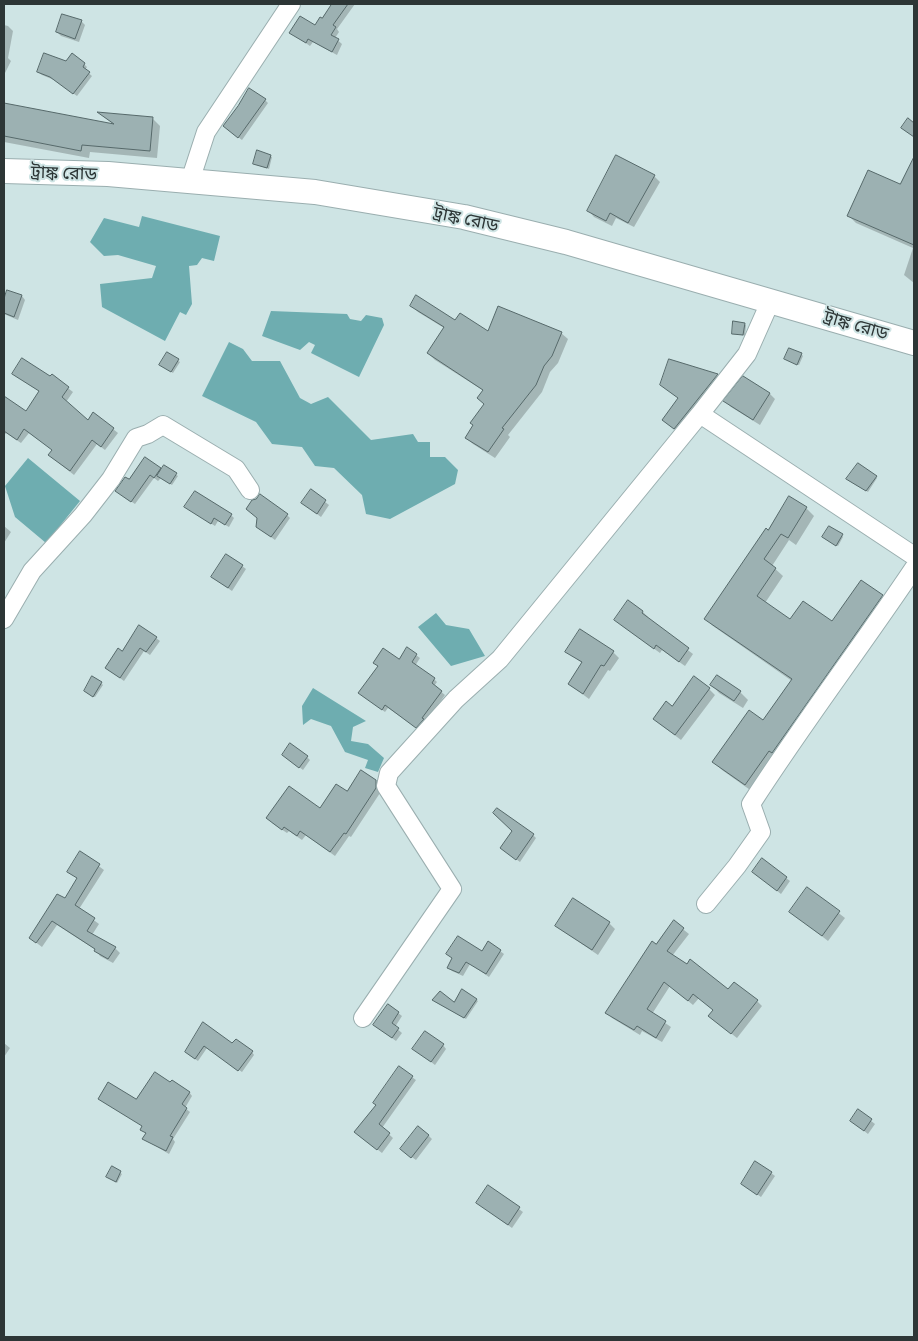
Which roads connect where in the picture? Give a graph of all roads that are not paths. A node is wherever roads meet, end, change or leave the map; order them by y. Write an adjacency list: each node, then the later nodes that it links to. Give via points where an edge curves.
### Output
1 (291, 4): 3 (street, via 206,132)
2 (4, 171): 3 (main road, ট্রাঙ্ক রোড, via 108,174)
3 (190, 181): 4 (main road, ট্রাঙ্ক রোড, via 315,192 464,218 566,242)
4 (771, 300): 5 (main road, ট্রাঙ্ক রোড); 6 (street, via 747,354)
5 (914, 342)
6 (700, 414): 8 (street); 12 (street, via 500,659 456,699 389,773 386,786 452,889)
7 (250, 490): 10 (street, via 236,469 163,425 136,438 111,479 83,515 32,571)
8 (914, 556)
9 (914, 568): 11 (street, via 751,804 761,832)
10 (4, 619)
11 (706, 904)
12 (363, 1018)

